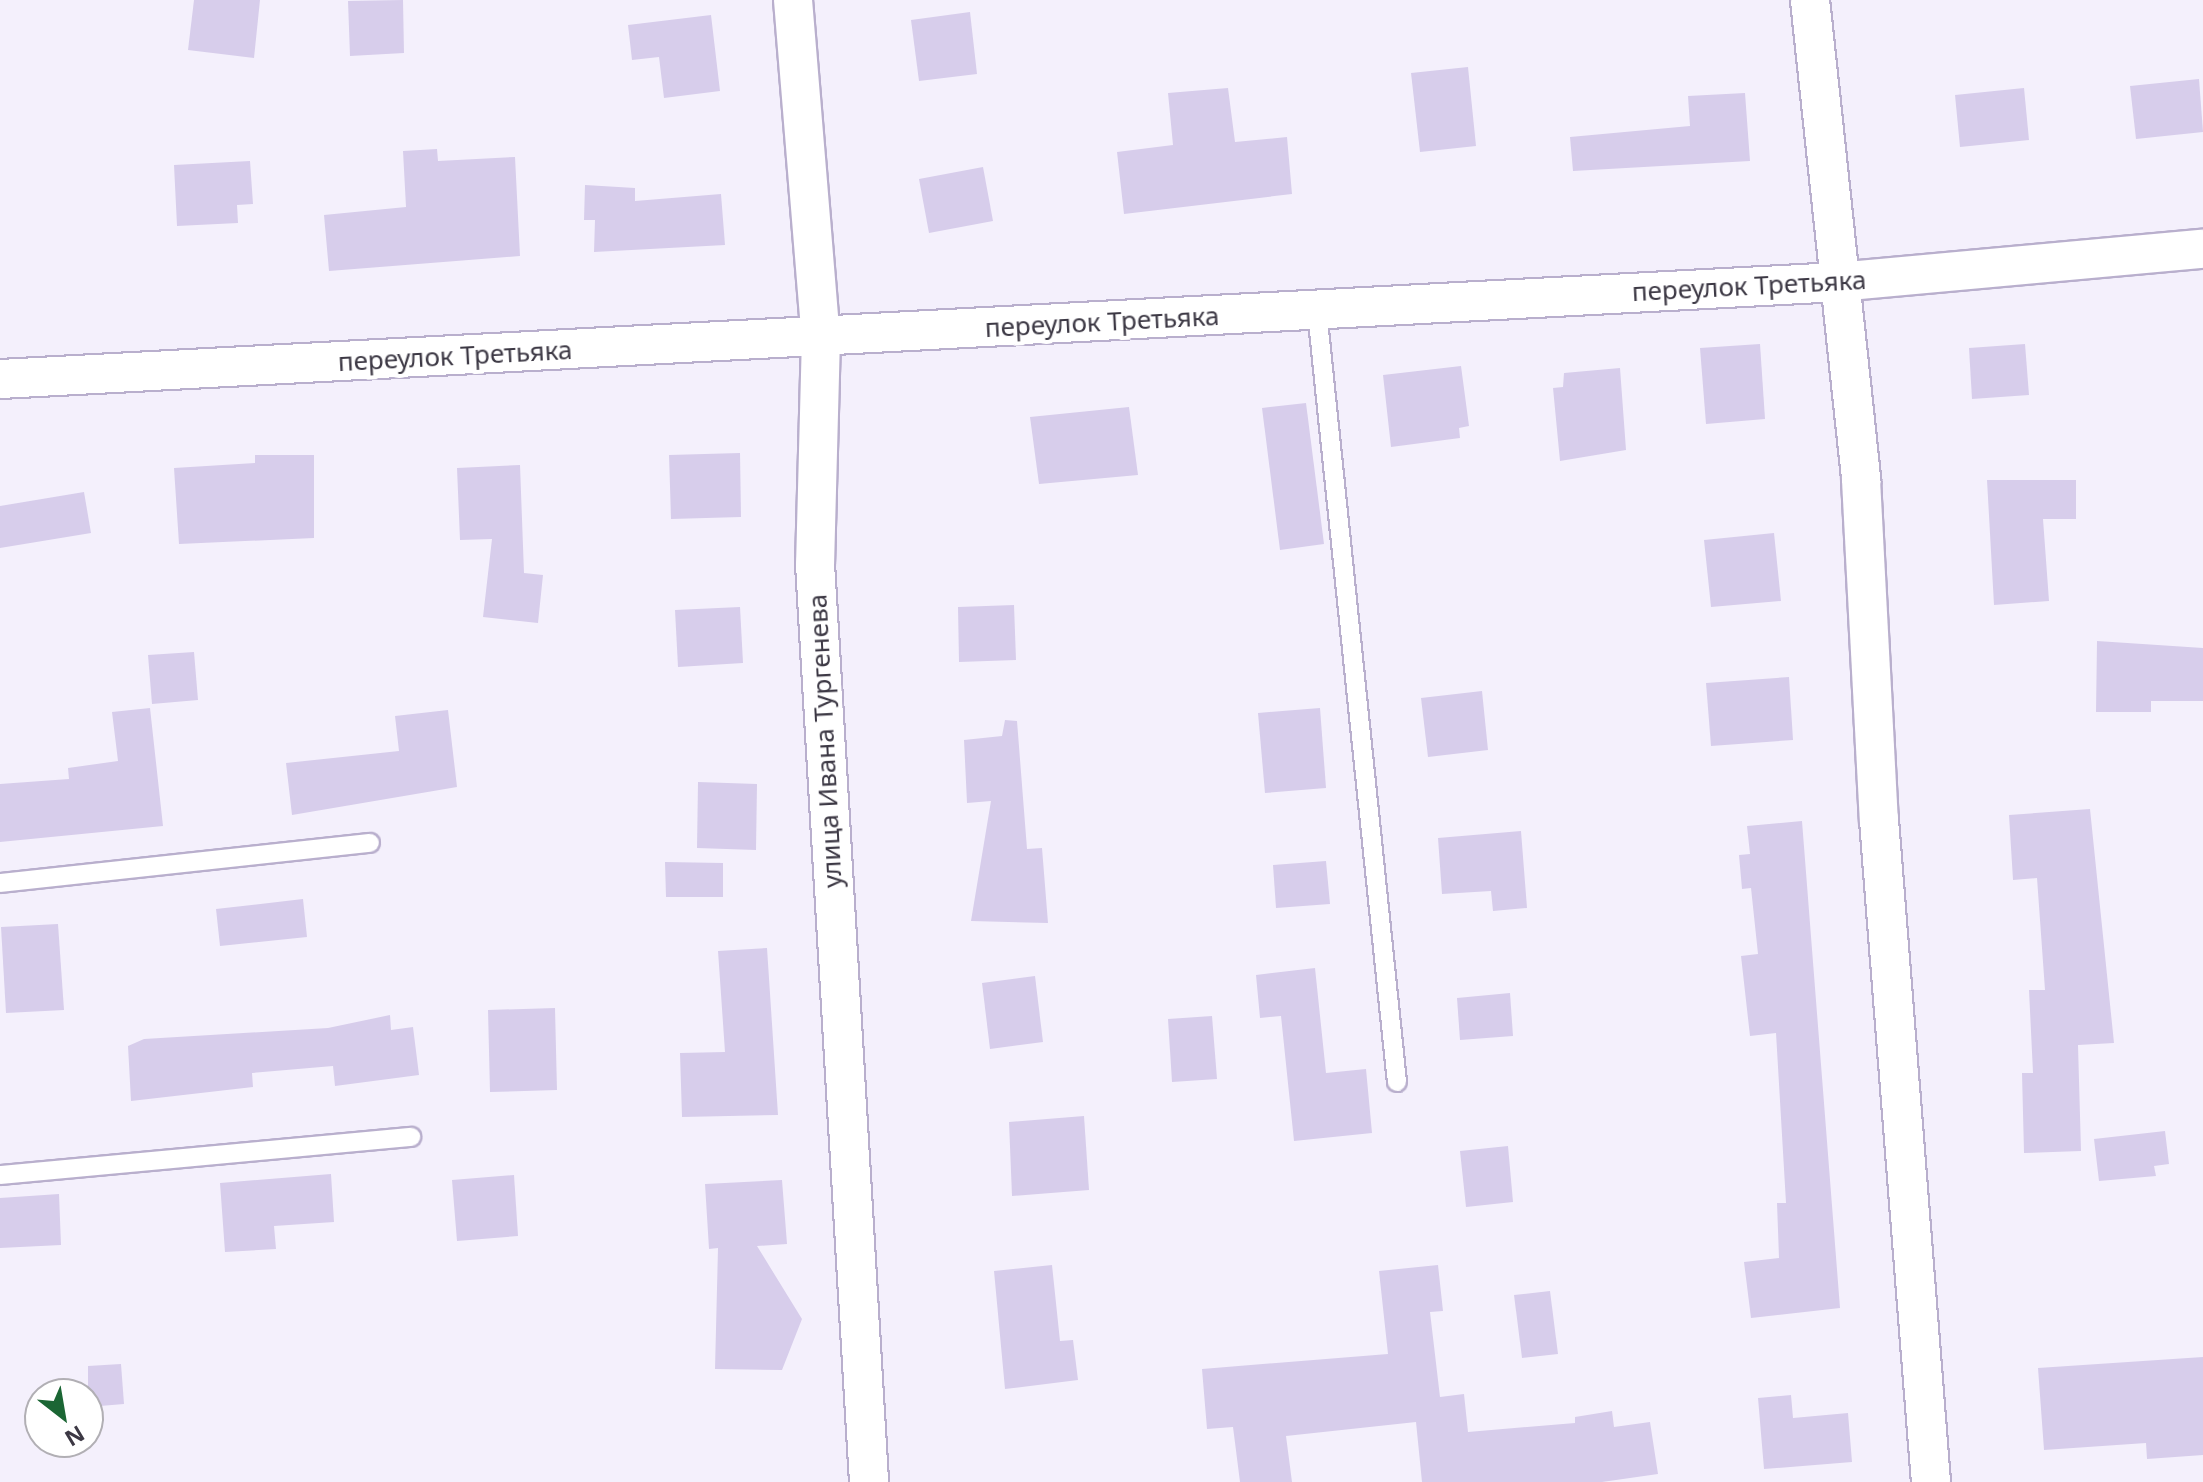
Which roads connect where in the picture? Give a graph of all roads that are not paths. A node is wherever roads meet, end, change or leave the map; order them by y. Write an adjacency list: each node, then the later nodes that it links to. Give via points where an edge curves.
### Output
1 (793, 0): 6 (street, улица Ивана Тургенева)
2 (1810, 0): 4 (street)
3 (2203, 249): 4 (street, переулок Третьяка)
4 (1837, 282): 5 (street, переулок Третьяка); 14 (street, via 1864,508 1879,820)
5 (1317, 311): 6 (street, переулок Третьяка); 10 (lane)
6 (821, 337): 7 (street, переулок Третьяка); 13 (street, улица Ивана Тургенева, via 815,564)
7 (0, 379)
8 (370, 843): 9 (lane)
9 (0, 883)
10 (1397, 1082)
11 (411, 1137): 12 (lane)
12 (0, 1175)
13 (869, 1482)
14 (1931, 1482)

